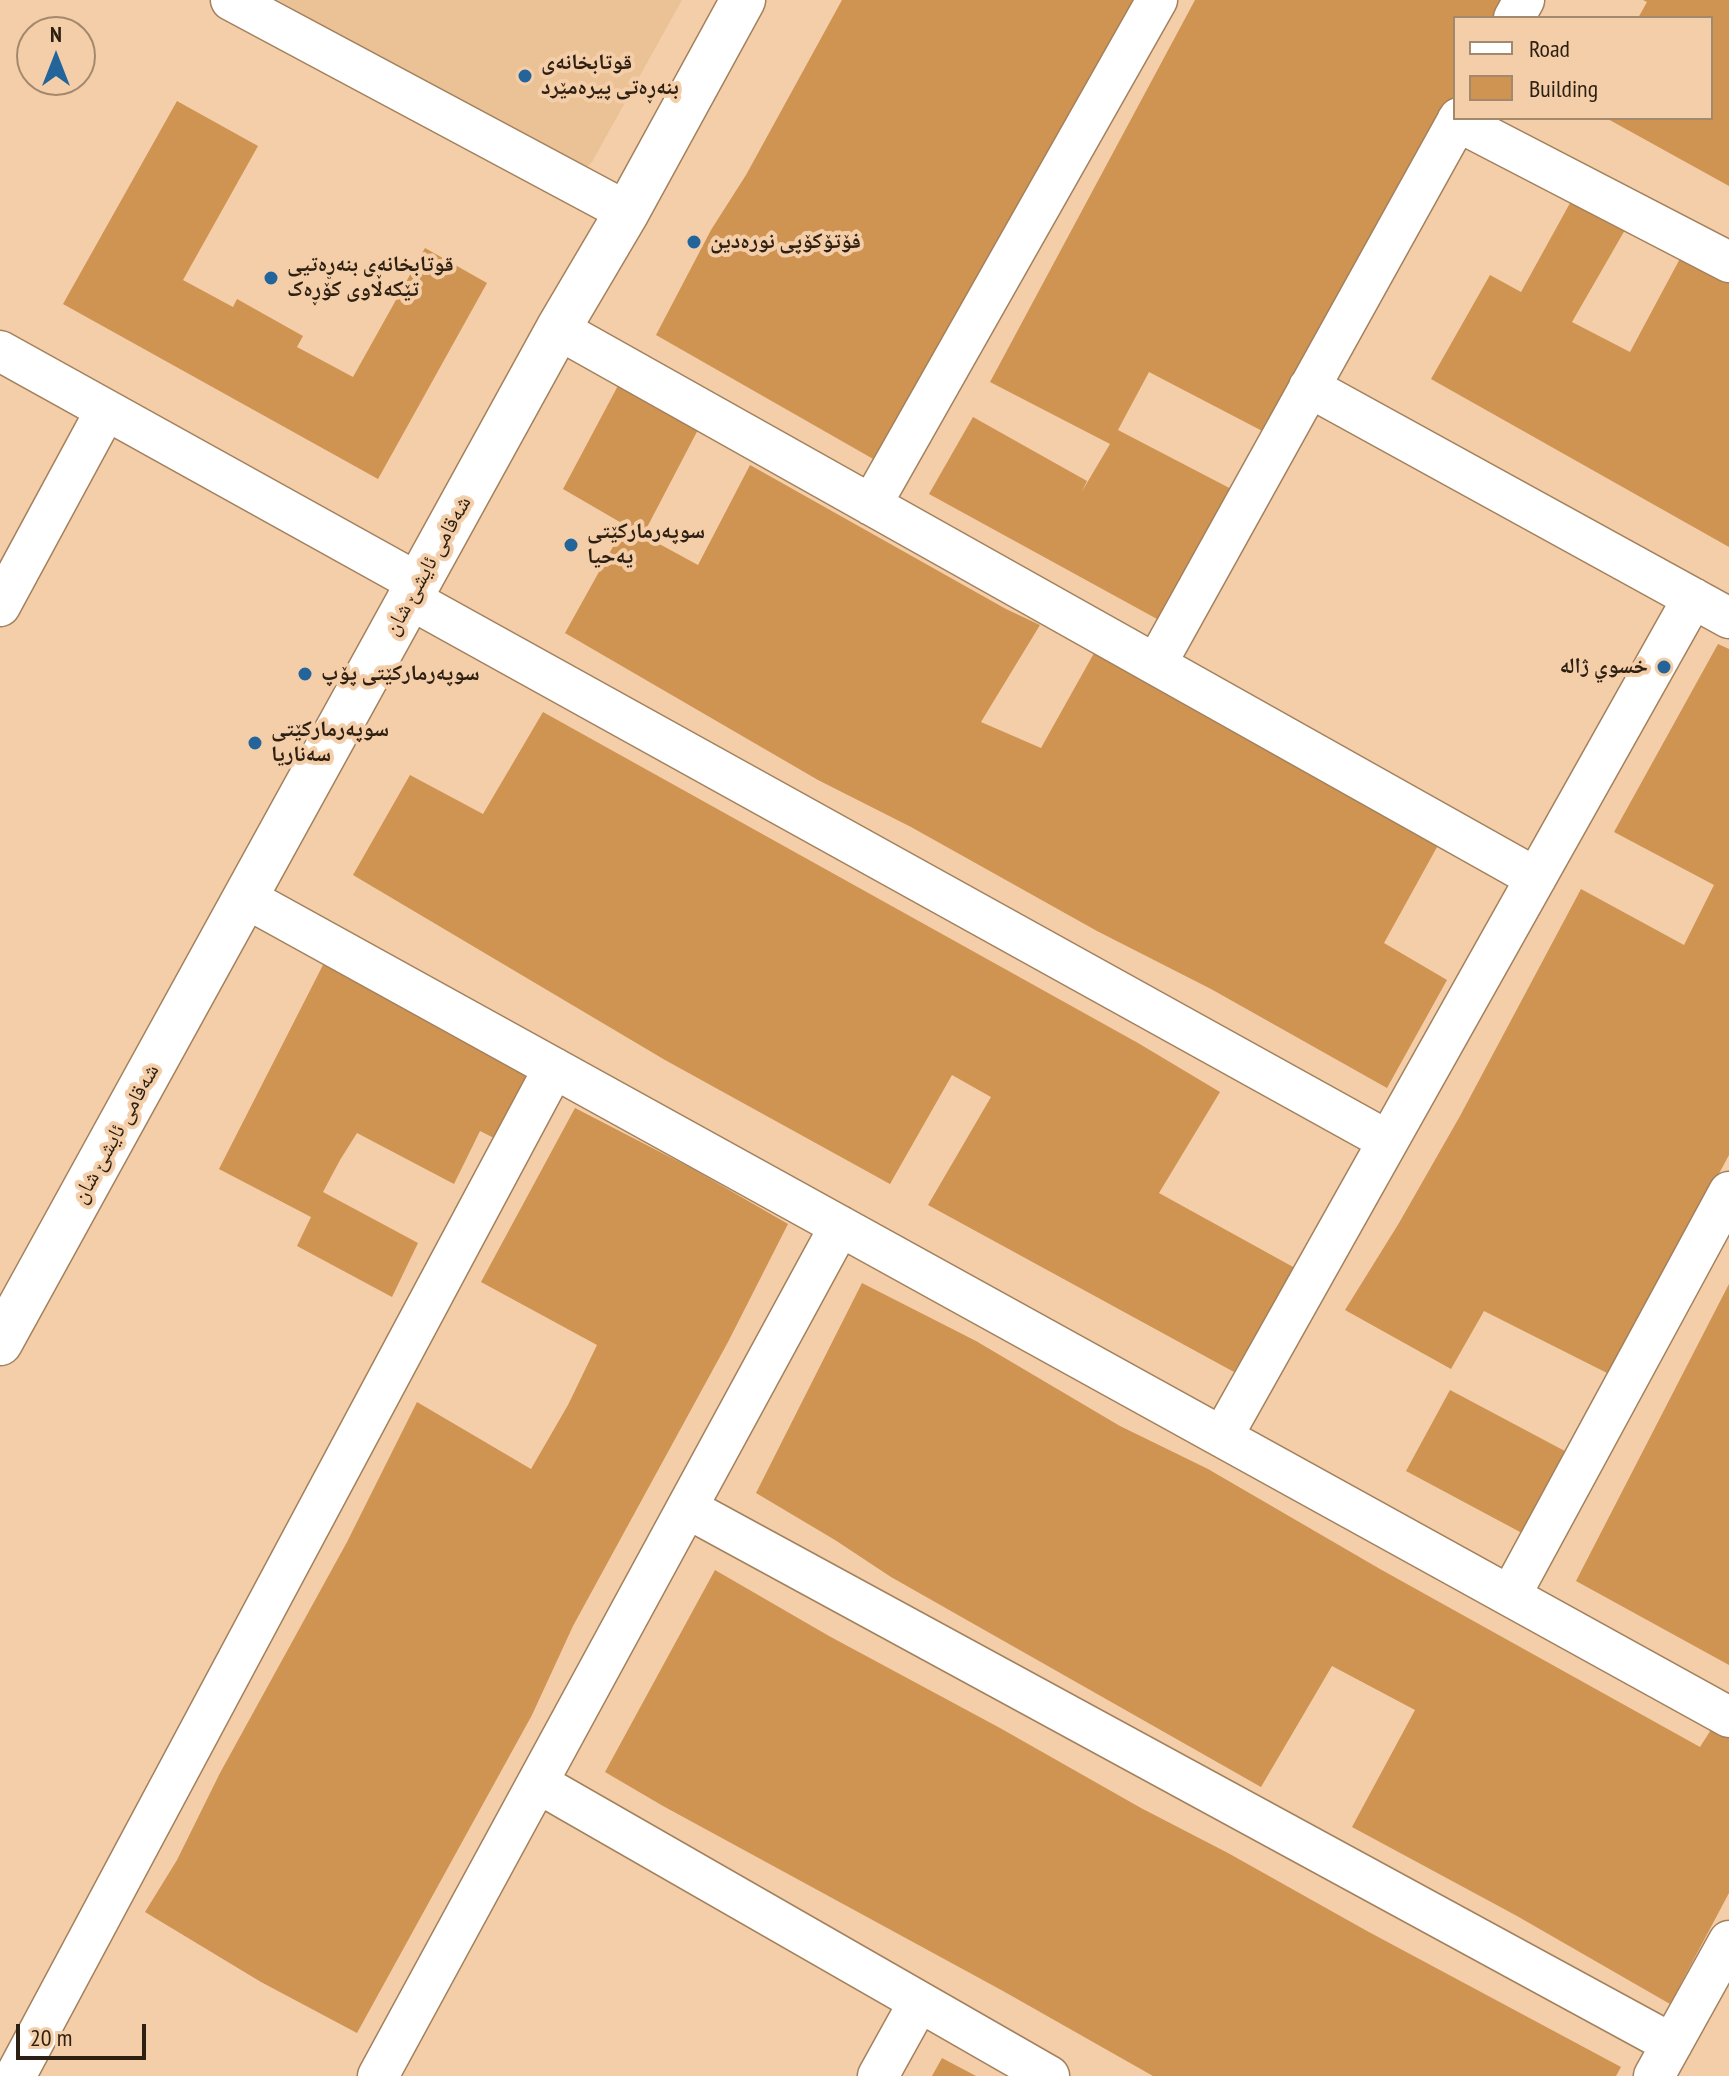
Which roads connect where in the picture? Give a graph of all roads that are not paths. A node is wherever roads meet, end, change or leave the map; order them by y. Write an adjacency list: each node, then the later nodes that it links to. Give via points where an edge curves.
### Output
1 (231, 0): 6 (street)
2 (743, 0): 6 (street, شەقامی ئایشێ شان)
3 (1157, 0): 12 (street)
4 (1457, 120): 10 (street)
5 (1460, 120): 7 (street)
6 (627, 212): 8 (street, شەقامی ئایشێ شان)
7 (1729, 262)
8 (558, 329): 12 (street); 13 (street, شەقامی ئایشێ شان)
9 (0, 351): 11 (street)
10 (1309, 387): 14 (street); 17 (street)
11 (106, 410): 13 (street); 15 (street)
12 (871, 505): 17 (street)
13 (414, 591): 19 (street, شەقامی ئایشێ شان); 21 (street)
14 (1693, 598): 16 (street); 18 (street)
15 (0, 606)
16 (1729, 618)
17 (1156, 664): 18 (street)
18 (1536, 878): 21 (street)
19 (246, 898): 20 (street); 24 (street, شەقامی ئایشێ شان)
20 (554, 1068): 23 (street); 33 (street)
21 (1388, 1141): 25 (street)
22 (1729, 1192): 27 (street)
23 (840, 1226): 25 (street); 26 (street)
24 (0, 1343)
25 (1222, 1437): 27 (street)
26 (687, 1508): 29 (street); 32 (street)
27 (1510, 1596): 28 (street)
28 (1729, 1717)
29 (538, 1783): 31 (street); 34 (street)
30 (1729, 1941): 32 (street)
31 (919, 2002): 35 (street); 36 (street)
32 (1663, 2060)
33 (15, 2070)
34 (378, 2076)
35 (878, 2076)
36 (1049, 2076)

